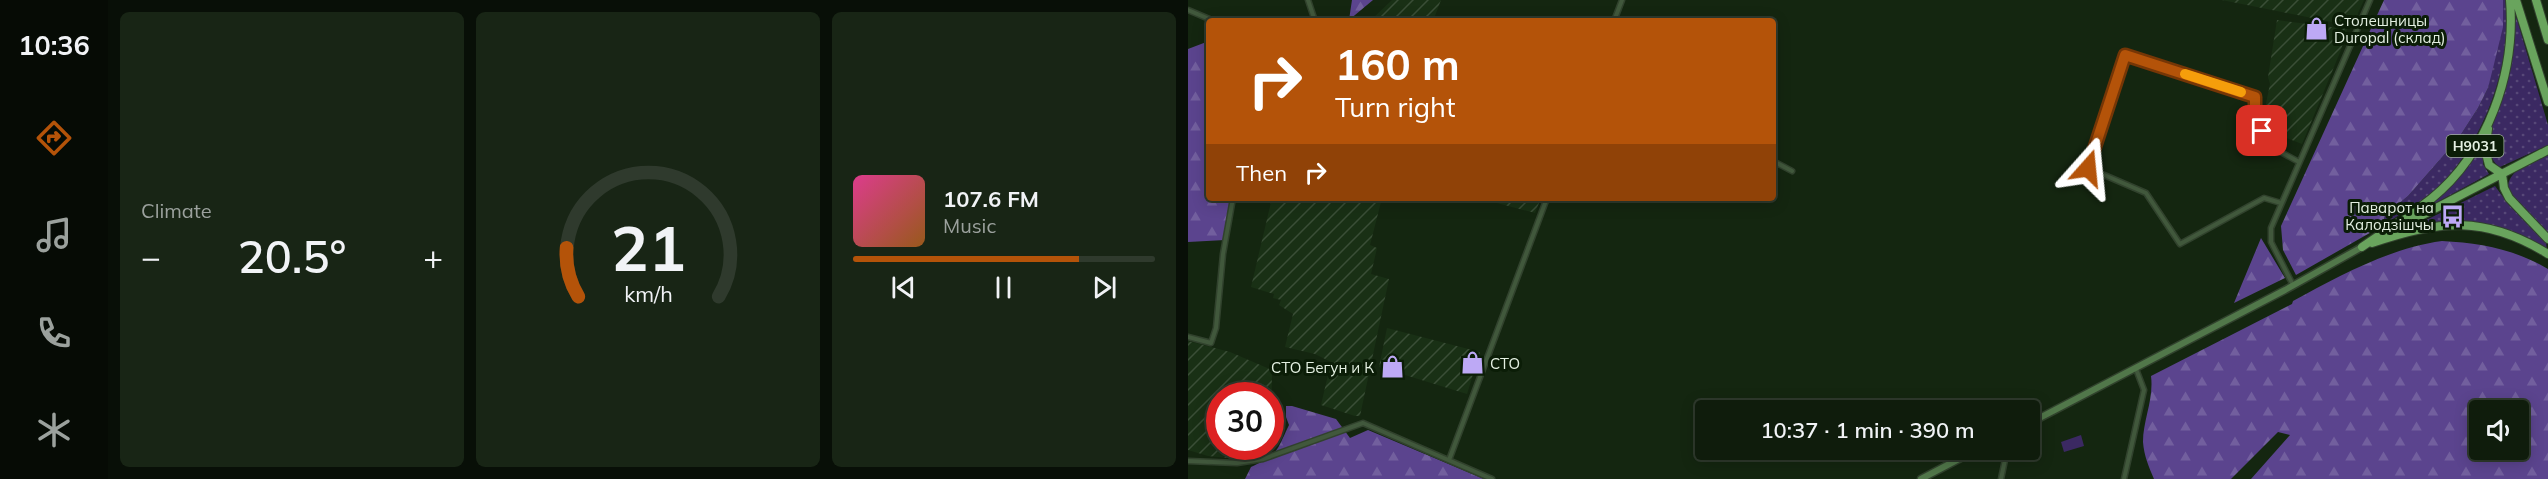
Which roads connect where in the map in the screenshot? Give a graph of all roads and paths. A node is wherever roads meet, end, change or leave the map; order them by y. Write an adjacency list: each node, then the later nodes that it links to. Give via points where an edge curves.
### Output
1 (1308, 0): 9 (street)
2 (1622, 0): 10 (street)
3 (2370, 0): 15 (street)
4 (2510, 0): 13 (highway, Н9031, via 2507,62)
5 (2516, 0): 12 (highway)
6 (2536, 0): 11 (highway)
7 (1188, 10): 8 (street)
8 (1207, 18)
9 (1314, 18)
10 (1615, 18)
11 (2548, 40)
12 (2548, 102)
13 (2489, 122): 18 (highway, Н9031, via 2486,159); 23 (highway, Н9031, via 2471,153 2437,193)
14 (2548, 150): 18 (highway, Н9031)
15 (2299, 162): 21 (street); 21 (street, via 2268,145 2255,117 2255,97 2125,55 2088,168 2146,192 2180,244 2264,198)
16 (1776, 163): 17 (street)
17 (1792, 171)
18 (2502, 174): 22 (highway, Н9031, via 2509,198); 23 (highway, Н9031)
19 (1232, 201): 26 (street, via 1216,328 1211,343)
20 (1545, 201): 29 (street)
21 (2281, 203): 25 (street, via 2271,228 2271,242)
22 (2548, 239)
23 (2362, 247): 24 (highway, Н9031, via 2410,230 2467,225 2517,237); 25 (main road, Н9031)
24 (2548, 254)
25 (2294, 286): 27 (main road, Н9031)
26 (1188, 337)
27 (2136, 369): 28 (main road, Н9031); 36 (street, via 2144,390)
28 (2040, 418)
29 (1449, 460): 32 (street, via 1363,423 1263,459 1237,463); 33 (street)
30 (1957, 460): 34 (main road)
31 (2005, 460): 35 (street)
32 (1188, 461)
33 (1492, 479)
34 (1921, 479)
35 (2001, 479)
36 (2124, 479)

